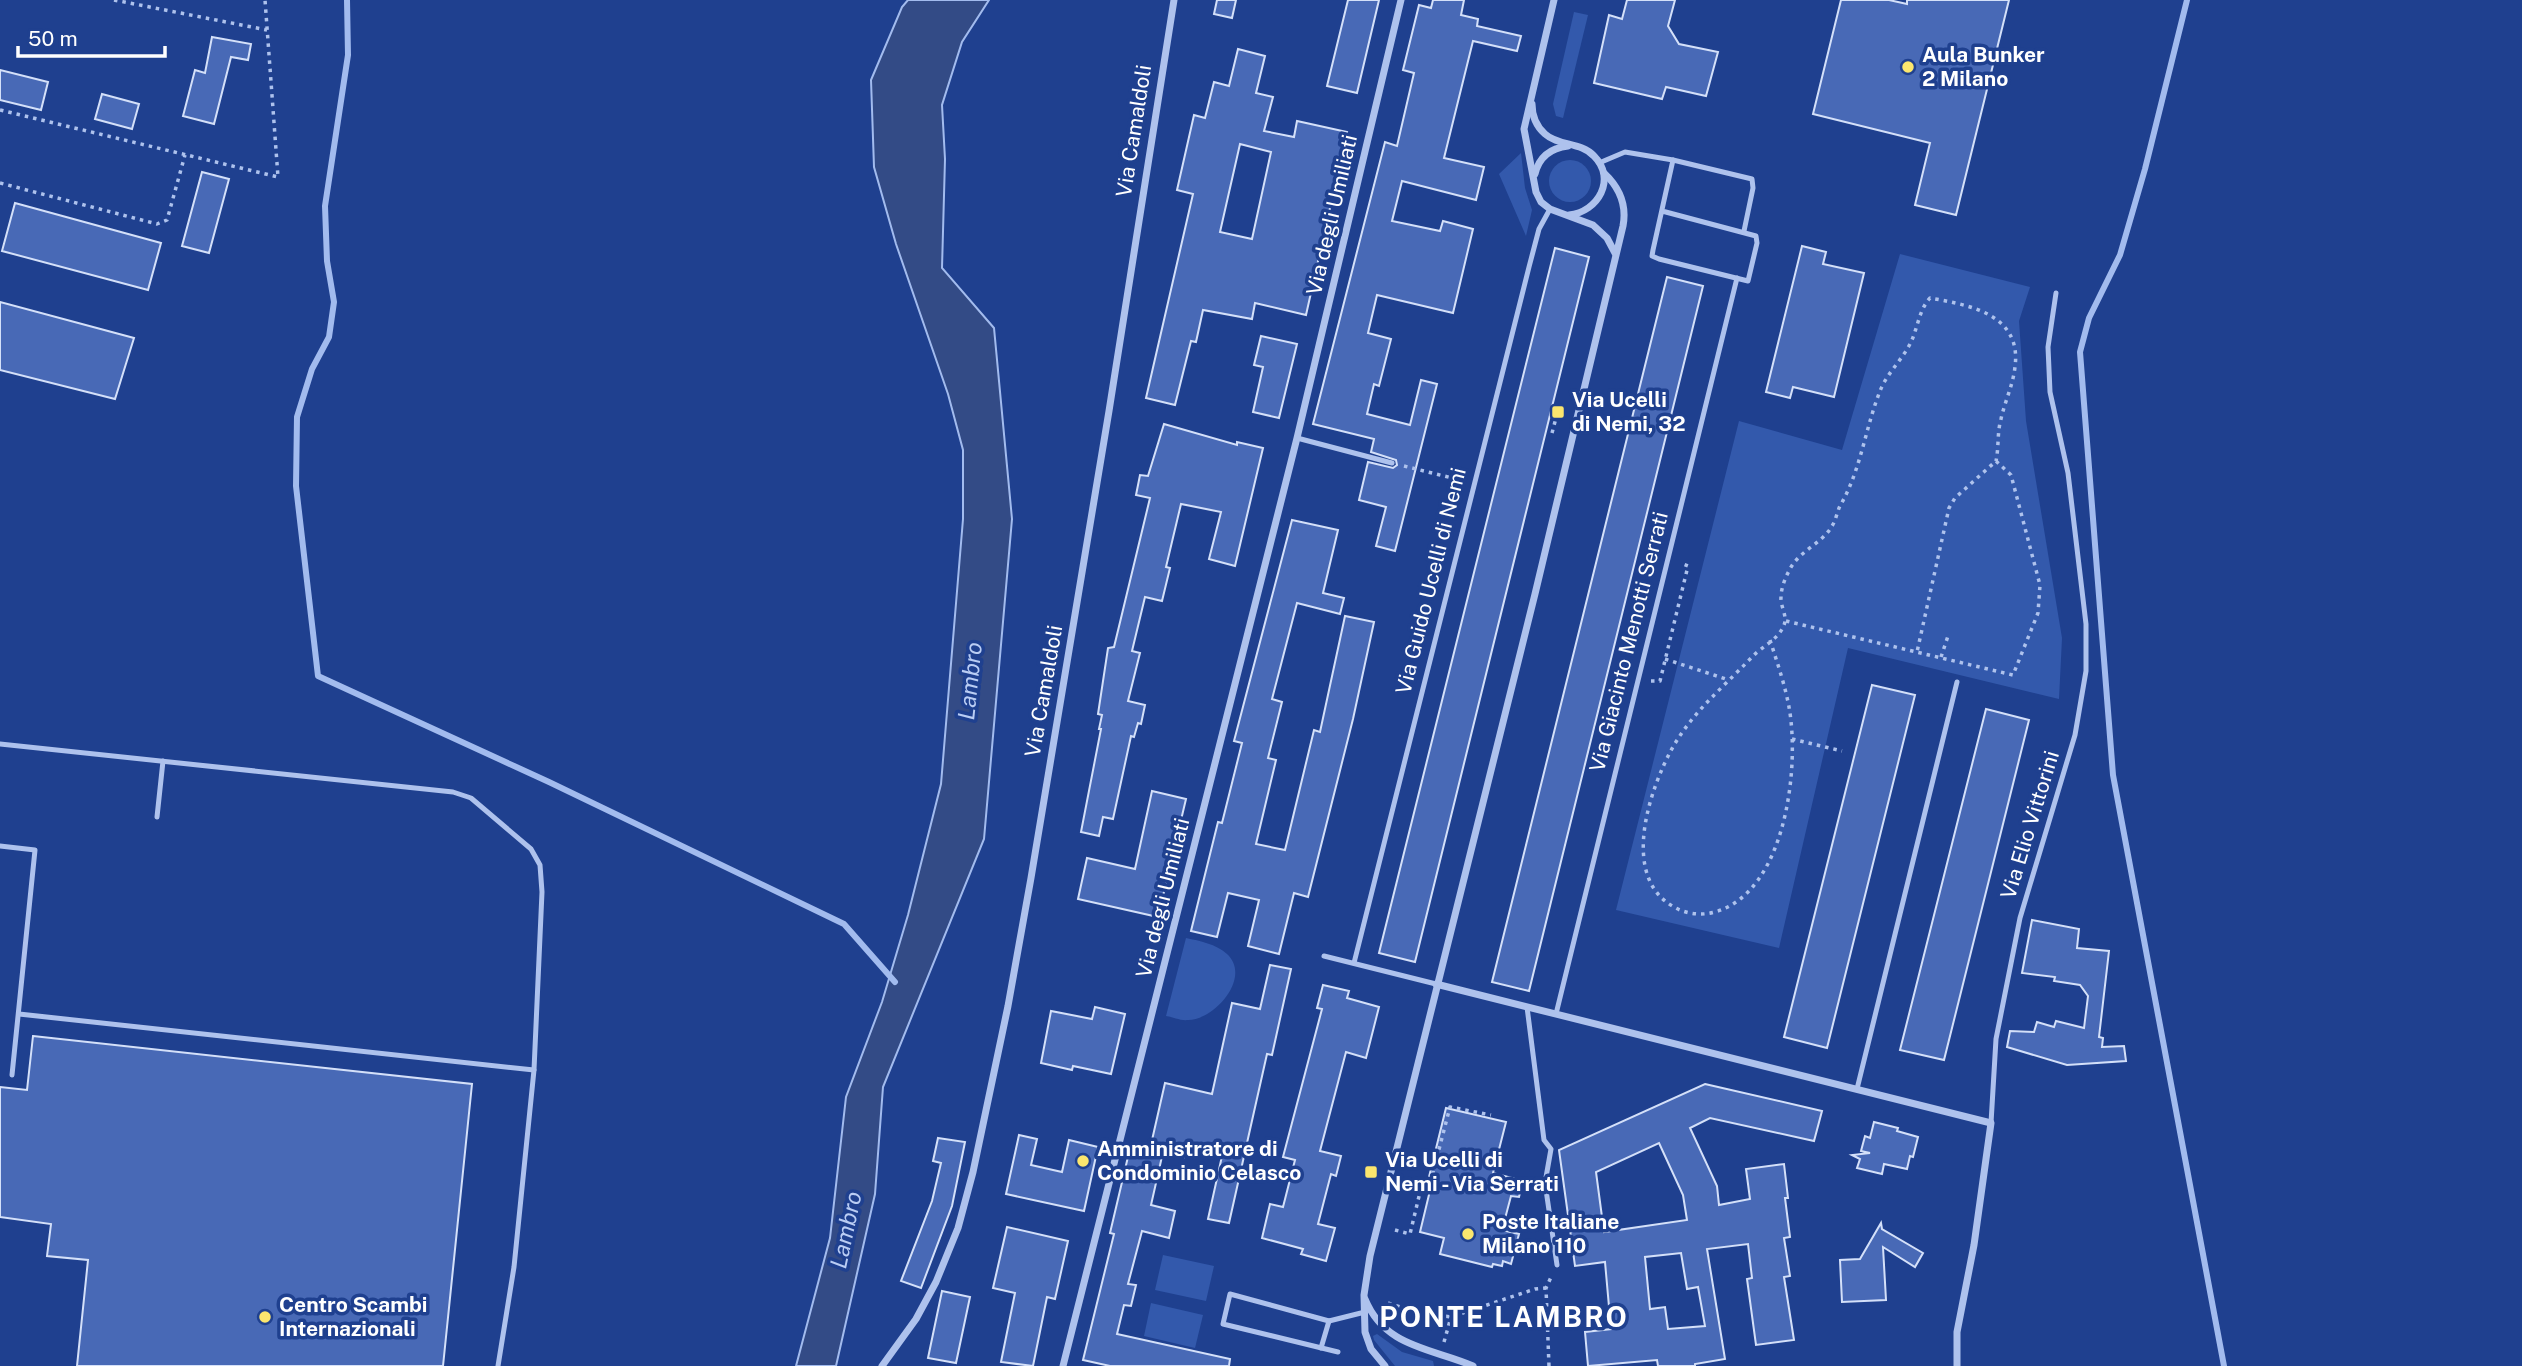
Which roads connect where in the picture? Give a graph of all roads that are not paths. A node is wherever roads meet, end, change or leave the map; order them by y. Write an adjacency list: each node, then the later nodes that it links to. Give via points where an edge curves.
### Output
1 (1174, 0): 40 (street, Via Camaldoli, via 1031,878 973,1172 958,1228 936,1282 916,1320)
2 (1401, 0): 17 (street, Via degli Umiliati)
3 (1554, 0): 4 (street)
4 (1532, 93): 5 (street, via 1532,114 1541,130 1552,139); 9 (street, via 1524,135)
5 (1576, 146): 7 (street, via 1586,149); 9 (street, via 1546,154)
6 (1673, 160): 7 (lane, via 1625,152); 11 (lane); 13 (lane, via 1752,179)
7 (1599, 163): 8 (street)
8 (1604, 173): 12 (street, via 1603,191 1594,205 1580,214); 14 (street, via 1615,183 1624,210)
9 (1534, 178): 10 (street, via 1541,202)
10 (1550, 209): 12 (street); 25 (lane, Via Guido Ucelli di Nemi, via 1528,267)
11 (1662, 211): 13 (lane); 15 (lane, via 1652,252 1655,258)
12 (1561, 215): 14 (street, via 1594,225 1610,242)
13 (1744, 231): 15 (lane, via 1756,236 1757,243 1748,281)
14 (1615, 257): 26 (street)
15 (1737, 278): 29 (lane, Via Giacinto Menotti Serrati)
16 (2056, 293): 33 (lane, Via Elio Vittorini, via 2048,347 2050,392 2068,473 2086,624 2086,671 2075,735 2020,918 1996,1039)
17 (1297, 439): 18 (lane); 41 (street, Via degli Umiliati)
18 (1392, 463)
19 (1957, 682): 32 (lane)
20 (0, 744): 21 (lane)
21 (163, 761): 22 (lane); 30 (lane, via 471,797 531,849 540,865)
22 (157, 817)
23 (0, 846): 28 (lane, via 35,850)
24 (1324, 956): 25 (lane)
25 (1353, 963): 26 (lane)
26 (1437, 984): 27 (street); 35 (street, via 1370,1256 1364,1295)
27 (1527, 1006): 29 (street); 34 (lane, via 1544,1140 1551,1149 1545,1183)
28 (19, 1014): 30 (lane); 31 (lane)
29 (1556, 1014): 32 (street)
30 (534, 1070): 39 (lane, via 514,1267)
31 (12, 1075)
32 (1857, 1089): 33 (street)
33 (1991, 1123): 44 (street, Via Elio Vittorini, via 1957,1332)
34 (1557, 1265)
35 (1367, 1312): 36 (lane); 42 (street, via 1368,1344); 43 (street, via 1409,1344)
36 (1329, 1321): 37 (lane); 37 (lane, via 1230,1294 1223,1324)
37 (1321, 1348): 38 (lane)
38 (1338, 1352)
39 (498, 1366)
40 (882, 1366)
41 (1063, 1366)
42 (1385, 1366)
43 (1474, 1366)
44 (1957, 1366)

